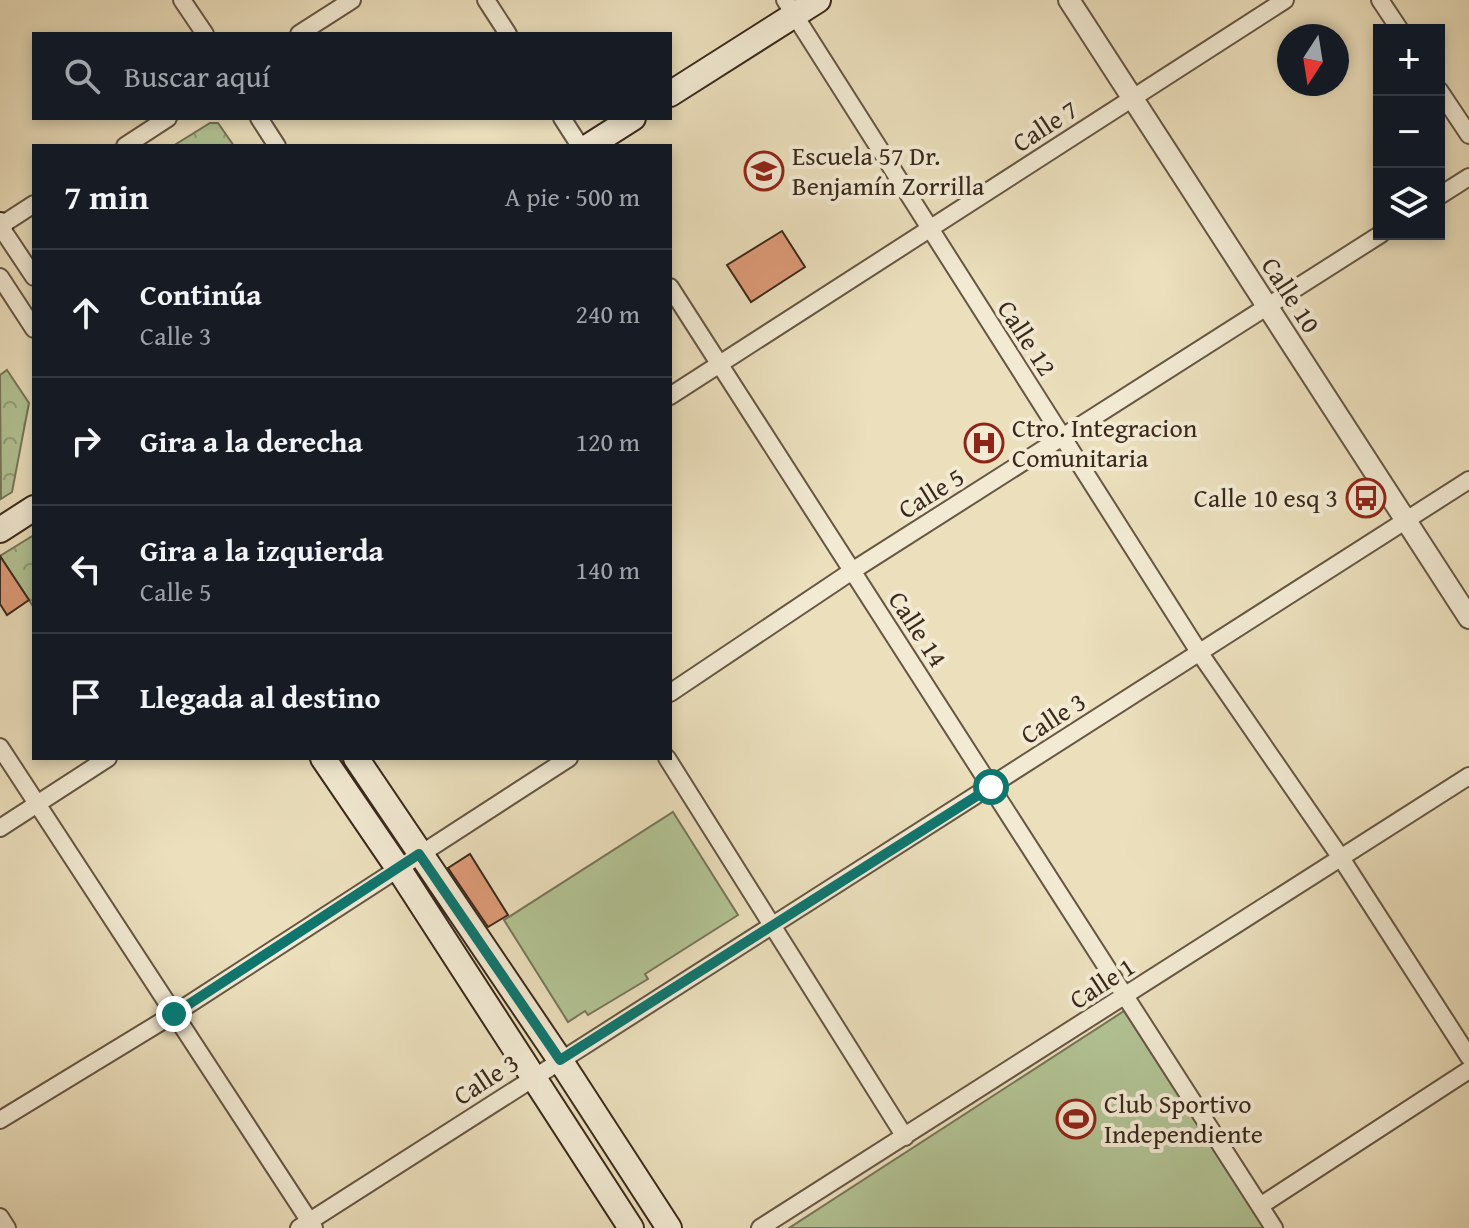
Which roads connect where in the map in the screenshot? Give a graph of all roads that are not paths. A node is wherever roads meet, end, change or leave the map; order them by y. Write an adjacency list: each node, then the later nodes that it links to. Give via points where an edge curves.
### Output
1 (182, 0): 10 (street)
2 (352, 0): 11 (street)
3 (486, 0): 12 (street)
4 (818, 0): 8 (main road)
5 (1069, 0): 15 (street, Calle 10)
6 (1285, 0): 15 (street, Calle 7)
7 (1380, 0): 9 (street)
8 (790, 8): 13 (main road); 29 (street, Calle 12)
9 (1396, 24)
10 (204, 32)
11 (302, 32)
12 (507, 32)
13 (672, 93)
14 (1443, 96): 20 (street)
15 (1133, 98): 29 (street, Calle 7); 34 (street, Calle 10)
16 (165, 120): 21 (street)
17 (260, 120): 22 (street)
18 (563, 120): 23 (street)
19 (630, 120): 24 (main road)
20 (1469, 135)
21 (128, 144)
22 (276, 144)
23 (579, 144)
24 (592, 144)
25 (1469, 177): 26 (street)
26 (1445, 192)
27 (32, 205): 28 (street)
28 (0, 226): 31 (street)
29 (929, 229): 36 (street, Calle 7); 38 (street, Calle 12)
30 (1373, 239): 34 (street, Calle 5)
31 (32, 274)
32 (0, 277): 35 (street)
33 (672, 290): 36 (street, Calle 14)
34 (1268, 307): 38 (street, Calle 5); 41 (street, Calle 10)
35 (32, 326)
36 (720, 364): 37 (street, Calle 7); 43 (street, Calle 14)
37 (672, 395)
38 (1063, 438): 43 (street, Calle 5); 45 (street, Calle 12)
39 (1469, 480): 41 (street, Calle 3)
40 (32, 509): 42 (main road)
41 (1406, 521): 44 (street, Calle 10); 45 (street, Calle 3)
42 (0, 530)
43 (852, 571): 46 (street, Calle 5); 54 (street, Calle 14)
44 (1469, 618)
45 (1199, 652): 54 (street, Calle 3); 58 (street, Calle 12)
46 (672, 692)
47 (0, 747): 55 (street)
48 (105, 760): 55 (street)
49 (324, 760): 59 (main road)
50 (357, 760): 57 (main road)
51 (566, 760): 57 (street)
52 (668, 760): 60 (street)
53 (1469, 776): 58 (street, Calle 1)
54 (991, 787): 60 (street, Calle 3); 61 (street, Calle 14)
55 (37, 804): 56 (street); 62 (street)
56 (0, 828)
57 (419, 854): 59 (street); 64 (main road)
58 (1341, 858): 61 (street, Calle 1); 63 (street, Calle 12)
59 (398, 868): 62 (street); 66 (main road)
60 (772, 926): 64 (street, Calle 3); 68 (street)
61 (1126, 996): 68 (street, Calle 1); 69 (street, Calle 14)
62 (174, 1014): 67 (street); 71 (street)
63 (1469, 1057)
64 (560, 1060): 66 (street, Calle 3); 74 (main road)
65 (1469, 1070): 69 (street)
66 (534, 1077): 71 (street, Calle 3); 73 (main road)
67 (0, 1120)
68 (905, 1137): 75 (street, Calle 1)
69 (1260, 1206): 76 (street, Calle 14)
70 (0, 1217): 72 (street)
71 (307, 1226)
72 (7, 1228)
73 (631, 1228)
74 (669, 1228)
75 (760, 1228)
76 (1274, 1228)

